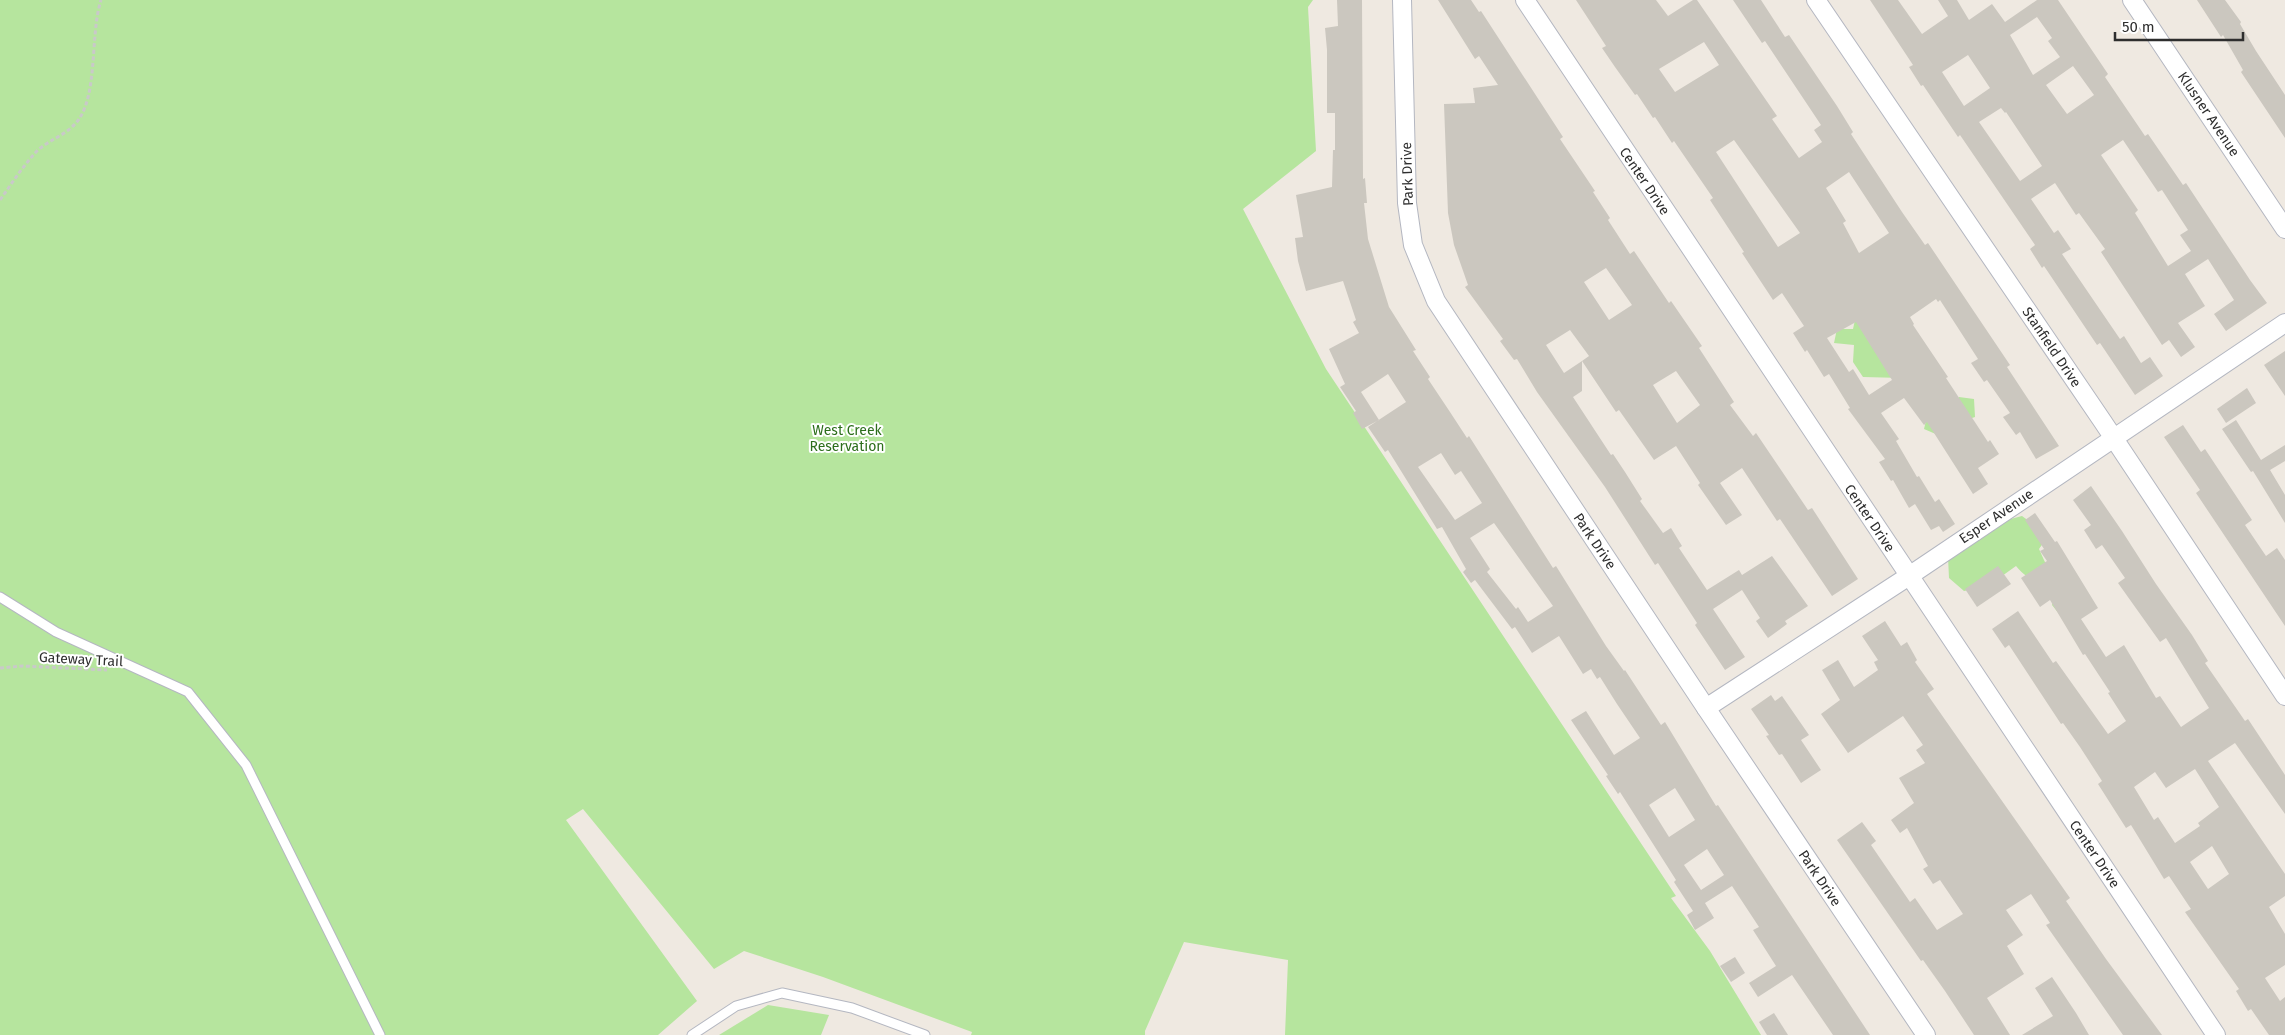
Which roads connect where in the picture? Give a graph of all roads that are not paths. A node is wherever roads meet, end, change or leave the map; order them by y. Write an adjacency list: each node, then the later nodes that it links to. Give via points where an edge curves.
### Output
1 (1402, 0): 11 (street, Park Drive, via 1407,203 1414,245 1436,301)
2 (1525, 0): 8 (street, Center Drive)
3 (1816, 0): 7 (street, Stanfield Drive)
4 (2132, 0): 5 (street, Klusner Avenue)
5 (2285, 229)
6 (2285, 323): 7 (street, Esper Avenue)
7 (2112, 438): 8 (street, Esper Avenue); 10 (street, Stanfield Drive)
8 (1909, 576): 11 (street, Esper Avenue); 16 (street, Center Drive)
9 (0, 597): 12 (lane, via 56,632 188,692 246,765)
10 (2285, 696)
11 (1706, 708): 15 (street, Park Drive)
12 (380, 1035)
13 (692, 1035): 14 (lane, via 736,1006 782,993 852,1008)
14 (925, 1035)
15 (1926, 1035)
16 (2216, 1035)

